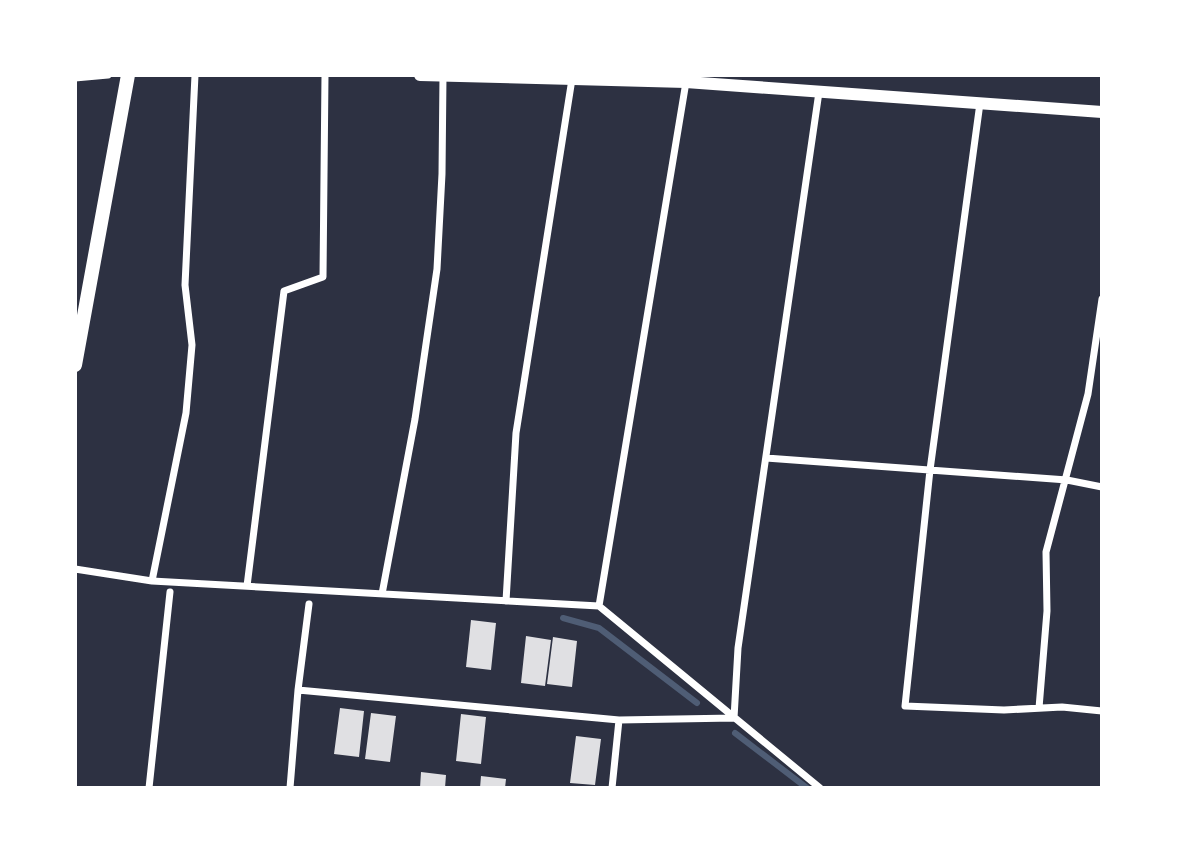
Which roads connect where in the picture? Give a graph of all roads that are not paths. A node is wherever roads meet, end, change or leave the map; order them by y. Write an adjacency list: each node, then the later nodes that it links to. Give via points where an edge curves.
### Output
1 (108, 75): 7 (street)
2 (128, 75): 14 (main road)
3 (195, 75): 20 (street, via 185,285 192,345 186,413)
4 (325, 75): 21 (street, via 323,277 284,291)
5 (420, 75): 6 (street)
6 (443, 76): 9 (street); 23 (street, via 437,269)
7 (75, 78)
8 (686, 78): 9 (street); 10 (street); 26 (street)
9 (572, 79): 24 (street, via 516,433)
10 (819, 92): 11 (street); 15 (street)
11 (980, 103): 12 (street); 16 (street)
12 (1102, 112)
13 (1102, 299): 17 (street, via 1088,394)
14 (75, 365)
15 (766, 458): 16 (street); 30 (street, via 738,648)
16 (930, 470): 17 (street); 28 (street, via 905,706)
17 (1067, 481): 18 (street); 28 (street, via 1046,552 1047,611)
18 (1102, 486)
19 (75, 569): 20 (street)
20 (152, 580): 21 (street)
21 (247, 586): 23 (street)
22 (170, 592): 32 (street)
23 (382, 594): 24 (street)
24 (506, 601): 26 (street)
25 (309, 604): 27 (street)
26 (599, 606): 30 (street)
27 (298, 690): 31 (street); 33 (street)
28 (1039, 708): 29 (street)
29 (1102, 712)
30 (734, 718): 31 (street); 35 (street)
31 (619, 720): 34 (street)
32 (149, 788)
33 (290, 788)
34 (612, 788)
35 (820, 788)

